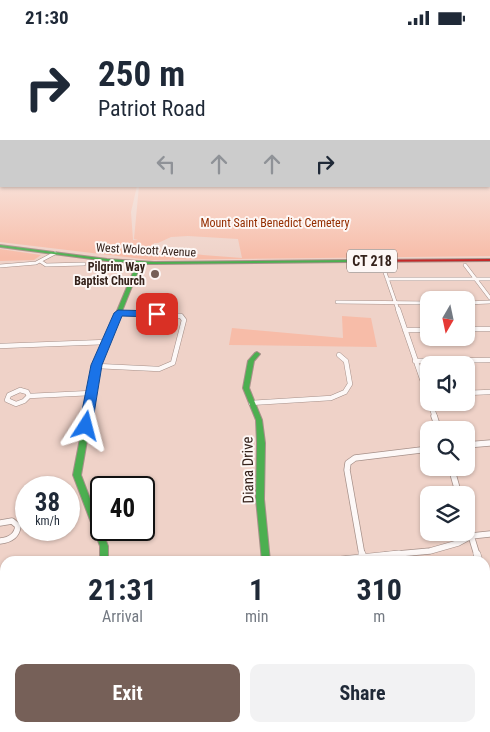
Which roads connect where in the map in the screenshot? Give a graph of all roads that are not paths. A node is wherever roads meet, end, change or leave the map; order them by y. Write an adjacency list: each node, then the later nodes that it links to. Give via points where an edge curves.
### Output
1 (0, 246): 2 (street, CT 218)
2 (55, 253): 4 (street, West Wolcott Avenue); 6 (street, West Wolcott Avenue / CT 218)
3 (490, 260): 5 (street, CT 218)
4 (40, 261): 7 (street, West Wolcott Avenue, via 46,265); 9 (street, West Wolcott Avenue)
5 (381, 261): 6 (street, West Wolcott Avenue / CT 218); 10 (street)
6 (139, 263): 19 (street)
7 (84, 264)
8 (465, 265): 11 (street)
9 (0, 266)
10 (387, 279): 11 (street); 18 (street)
11 (476, 279): 12 (street); 13 (street)
12 (490, 279)
13 (490, 298)
14 (337, 301): 18 (street)
15 (490, 302): 17 (street)
16 (420, 303): 18 (street)
17 (475, 303)
18 (396, 304): 22 (street)
19 (118, 313): 24 (street); 30 (street, via 181,316 184,320 173,363 159,369)
20 (475, 329): 21 (street)
21 (490, 329)
22 (405, 330): 23 (street); 29 (street)
23 (420, 330)
24 (106, 342): 25 (street); 30 (street)
25 (0, 345)
26 (257, 354): 36 (street, Diana Drive, via 251,361 246,388)
27 (339, 355): 36 (street, via 346,361 350,384 345,392 331,398)
28 (490, 360): 29 (street)
29 (415, 361): 31 (street)
30 (97, 365): 32 (street)
31 (420, 374)
32 (91, 393): 35 (street); 46 (street, via 78,475 104,546)
33 (475, 393): 34 (street)
34 (490, 393)
35 (29, 396)
36 (252, 403): 47 (street, Diana Drive, via 259,421 261,443 260,499)
37 (490, 443): 38 (street)
38 (475, 444)
39 (420, 450): 48 (street, via 355,458 348,463)
40 (0, 523): 43 (street, via 12,521 18,529 12,537)
41 (490, 534): 42 (street)
42 (475, 535)
43 (0, 541)
44 (461, 541): 49 (street, via 430,551)
45 (473, 541): 50 (street)
46 (104, 556)
47 (266, 556)
48 (362, 556)
49 (388, 556)
50 (477, 556)

